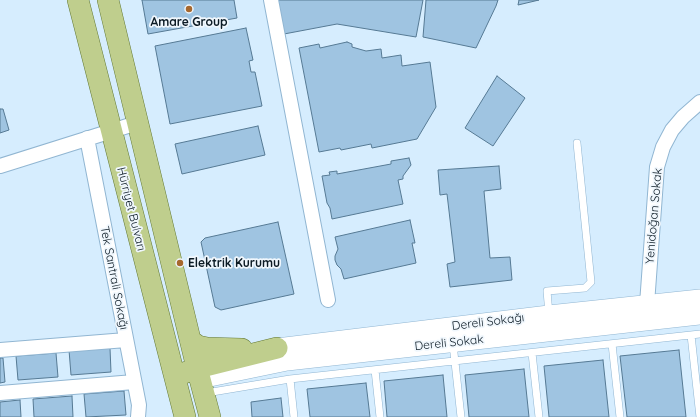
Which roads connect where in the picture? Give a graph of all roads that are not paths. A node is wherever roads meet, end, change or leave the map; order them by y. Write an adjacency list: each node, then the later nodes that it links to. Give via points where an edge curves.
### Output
1 (78, 0): 6 (main road, Hürriyet Bulvarı)
2 (108, 0): 5 (main road)
3 (271, 0): 11 (street)
4 (700, 102): 12 (street, Yenidoğan Sokak, via 672,130 657,167)
5 (137, 122): 6 (street); 19 (main road)
6 (111, 131): 7 (street); 26 (main road, Hürriyet Bulvarı)
7 (87, 138): 9 (street); 18 (street, Tek Santrali Sokağı)
8 (577, 143): 13 (lane, via 591,280 590,285 585,288 547,291)
9 (0, 166)
10 (700, 299): 12 (street, Dereli Sokağı)
11 (328, 300)
12 (647, 312): 13 (street, Dereli Sokağı); 14 (street, Dereli Sokak); 16 (street, Dereli Sokak, via 514,337)
13 (549, 315): 16 (street, Dereli Sokağı)
14 (700, 315)
15 (700, 334): 17 (lane)
16 (451, 335): 21 (street, Dereli Sokağı); 24 (lane); 28 (street, Dereli Sokak, via 287,361)
17 (691, 335): 20 (lane); 39 (lane)
18 (126, 340): 22 (street); 29 (street, Tek Santrali Sokağı)
19 (190, 341): 21 (main road, via 207,348); 28 (main road)
20 (612, 344): 23 (lane); 38 (lane)
21 (277, 348): 28 (main road)
22 (0, 350)
23 (532, 353): 24 (lane); 37 (lane)
24 (455, 361): 25 (lane); 36 (lane)
25 (375, 370): 27 (lane); 35 (lane)
26 (174, 377): 28 (main road); 32 (main road, Hürriyet Bulvarı)
27 (290, 379): 28 (lane); 34 (lane)
28 (200, 380): 33 (main road)
29 (134, 382): 30 (street); 31 (street, Tek Santrali Sokağı)
30 (0, 393)
31 (138, 417)
32 (185, 417)
33 (210, 417)
34 (294, 417)
35 (380, 417)
36 (461, 417)
37 (539, 417)
38 (620, 417)
39 (700, 417)

